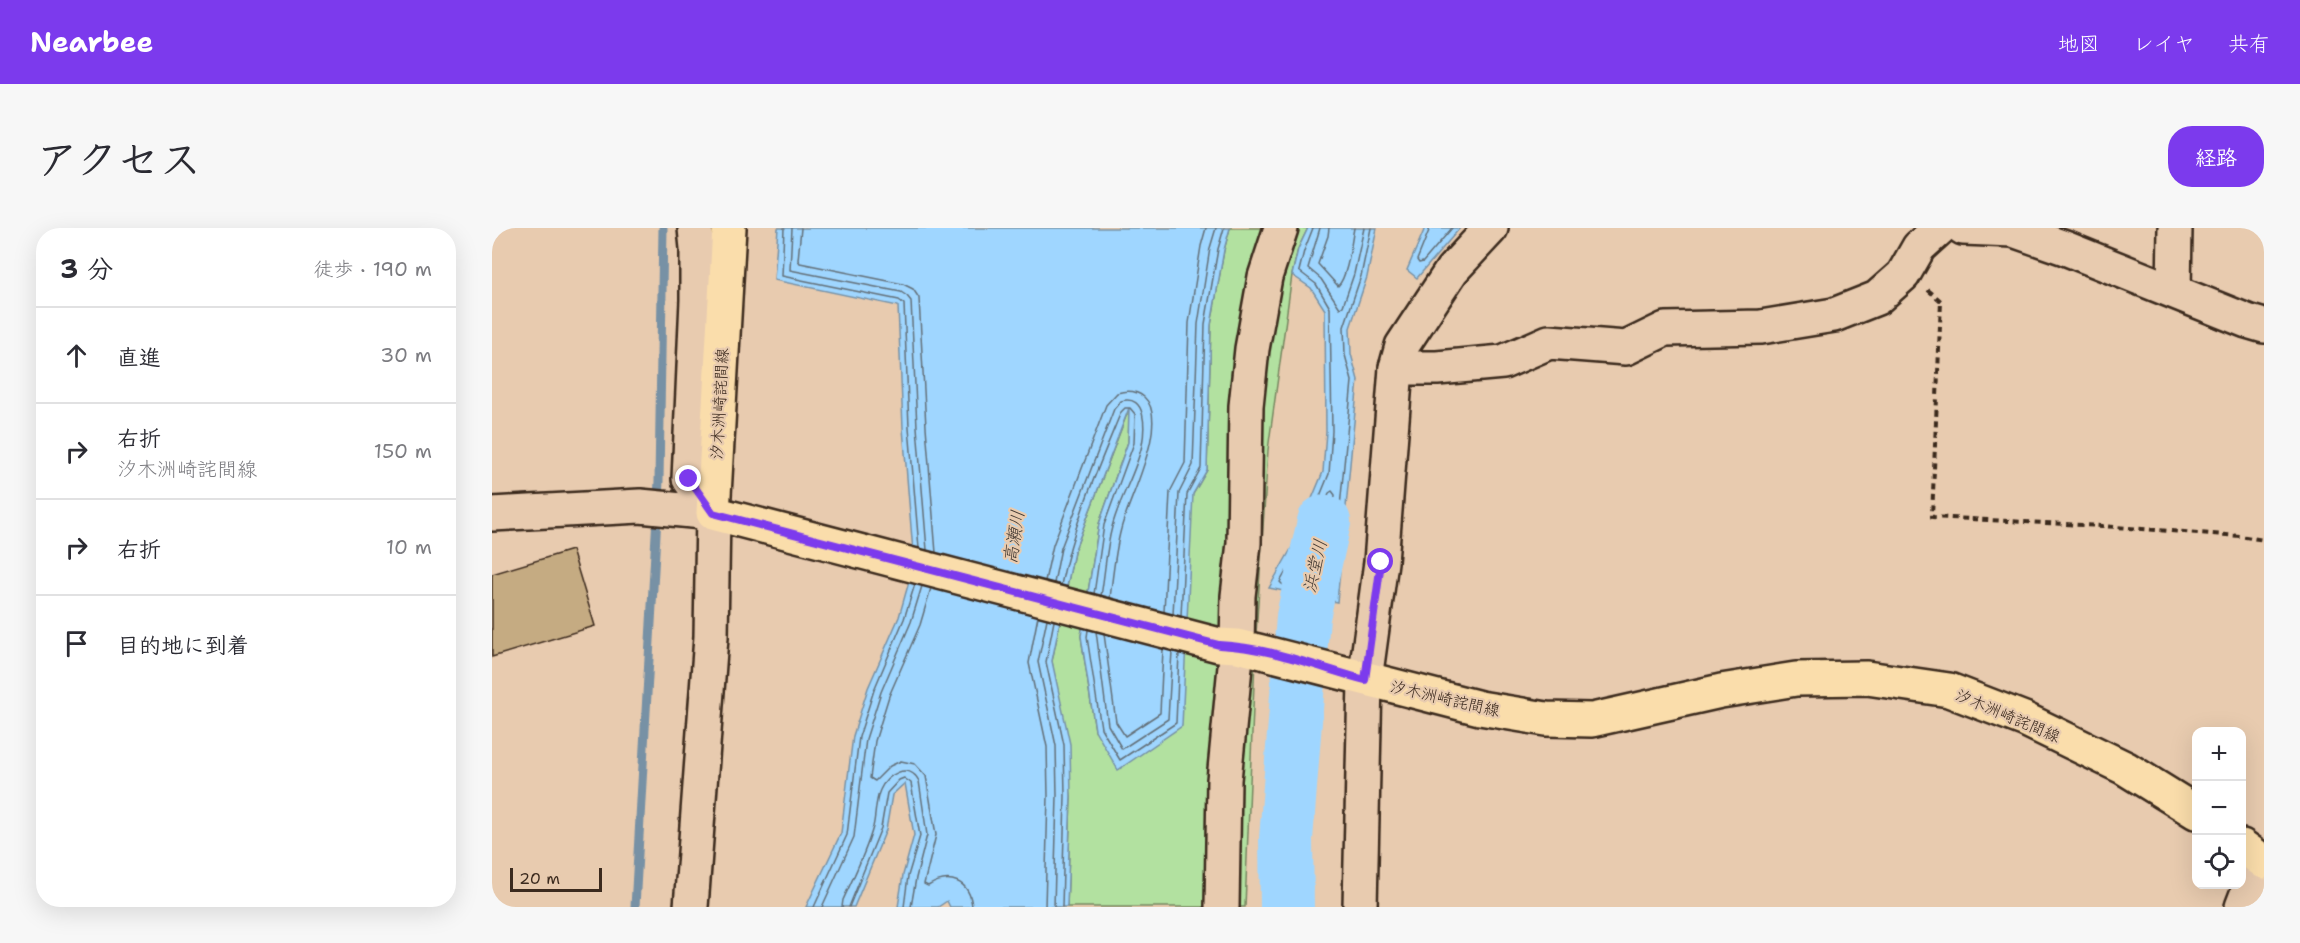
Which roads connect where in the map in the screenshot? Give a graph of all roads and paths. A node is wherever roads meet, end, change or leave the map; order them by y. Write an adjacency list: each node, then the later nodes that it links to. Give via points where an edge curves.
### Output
1 (695, 228): 13 (street, via 697,300 689,479)
2 (729, 228): 13 (main road, 汐木洲崎詫間線)
3 (1281, 228): 15 (street, via 1265,277 1246,406)
4 (1491, 228): 11 (street, via 1452,270 1402,346)
5 (1940, 228): 8 (street, via 1919,247)
6 (1963, 228): 9 (street, via 2013,230)
7 (2175, 228): 9 (street)
8 (1903, 275): 11 (street, via 1877,298 1834,315 1761,327 1665,328 1626,348 1549,342 1503,362); 14 (path, via 1941,301 1932,518 2113,526)
9 (2174, 291): 10 (street)
10 (2264, 326)
11 (1396, 368): 16 (street, via 1381,562)
12 (492, 514): 13 (street, via 640,506)
13 (719, 514): 15 (main road, 汐木洲崎詫間線); 19 (street)
14 (2264, 540)
15 (1238, 647): 16 (main road, 汐木洲崎詫間線); 20 (street, via 1224,780)
16 (1365, 680): 17 (main road, 汐木洲崎詫間線, via 1480,708 1592,720 1721,691 1796,679 1867,678 1949,690 2024,719 2125,768); 21 (street)
17 (2192, 810)
18 (2255, 856): 22 (street)
19 (691, 907)
20 (1222, 907)
21 (1360, 907)
22 (2242, 907)

